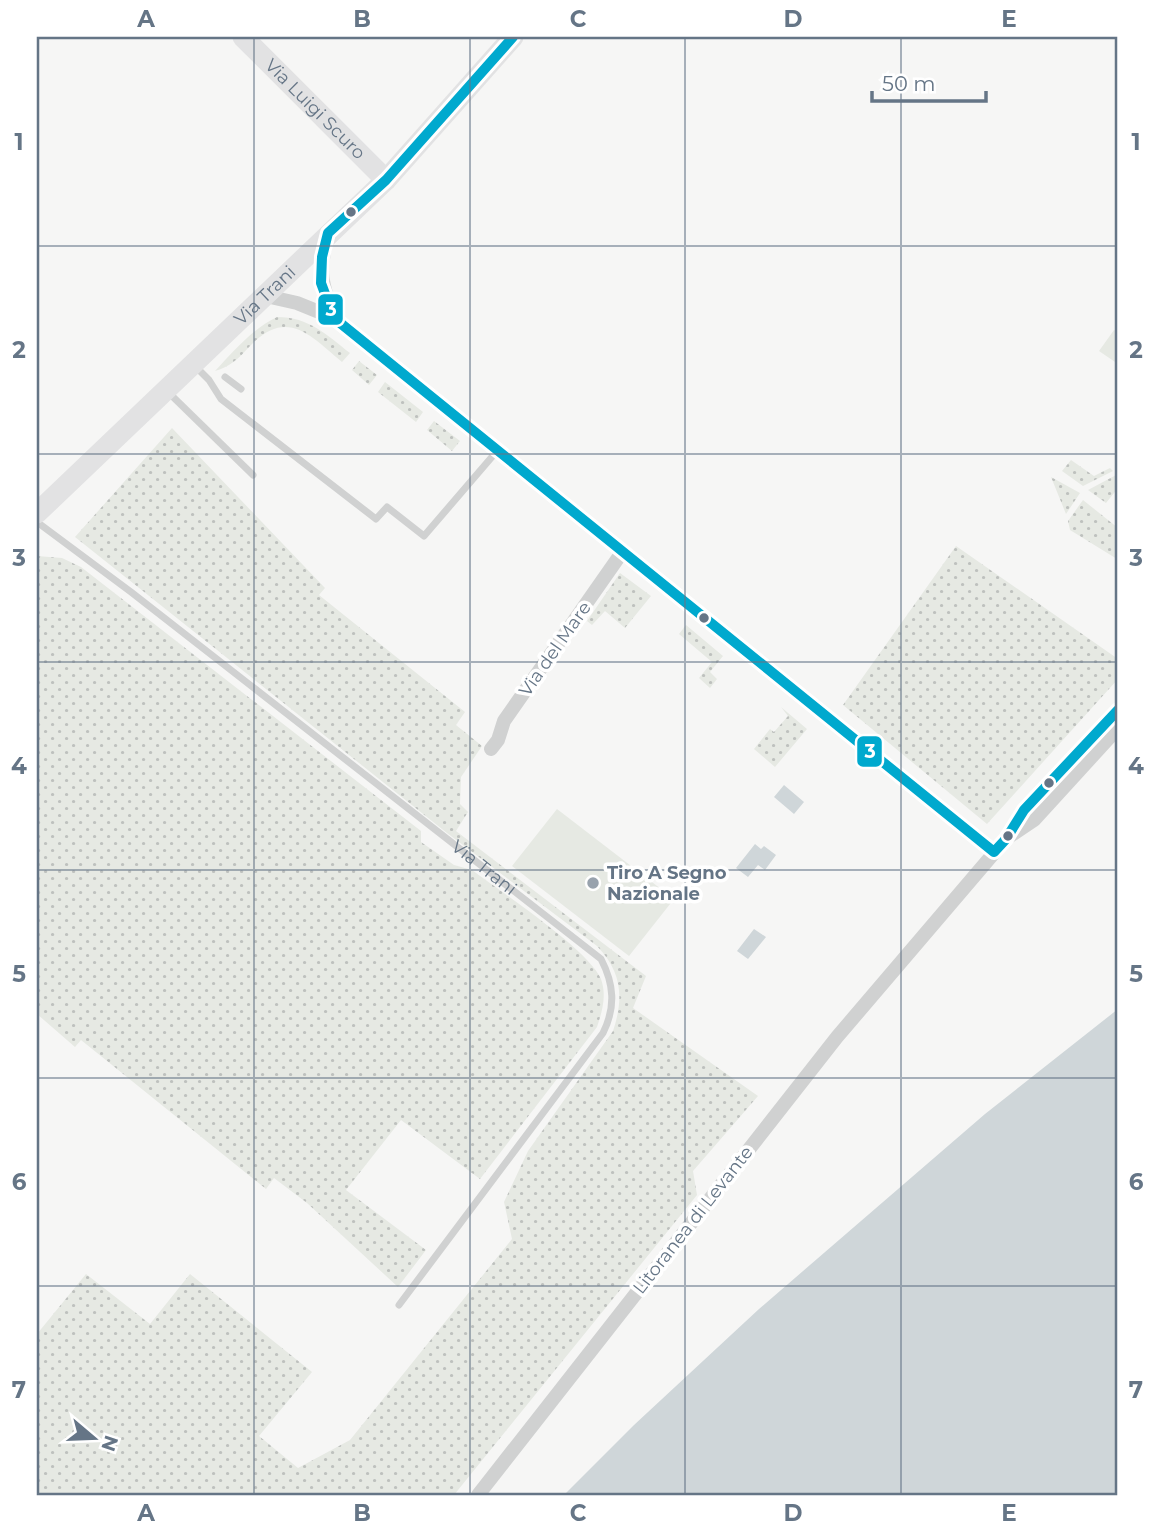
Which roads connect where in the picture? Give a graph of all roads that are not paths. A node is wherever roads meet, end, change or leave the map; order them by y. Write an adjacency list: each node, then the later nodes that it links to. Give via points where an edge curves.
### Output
1 (243, 37): 3 (main road, Via Luigi Scuro)
2 (513, 37): 3 (main road, Via Trani)
3 (386, 180): 4 (main road, Via Trani)
4 (328, 233): 5 (main road, Via Trani); 6 (street, via 321,283)
5 (266, 296): 6 (street); 7 (main road, Via Trani)
6 (334, 318): 11 (street)
7 (193, 364): 10 (main road, Via Trani); 11 (lane, via 221,399 376,519 387,507 424,536)
8 (225, 377): 9 (lane)
9 (242, 389)
10 (166, 390): 12 (lane); 13 (main road, Via Trani)
11 (498, 450): 15 (street)
12 (253, 475)
13 (37, 513)
14 (37, 522): 21 (lane, Via Trani, via 601,959 609,975 613,1006 603,1033)
15 (623, 551): 18 (street, Via del Mare, via 504,721); 20 (street)
16 (1118, 710): 19 (street, via 1024,810)
17 (1118, 728): 19 (street, via 1034,820)
18 (491, 749)
19 (1006, 839): 20 (street, Litoranea di Levante)
20 (994, 852): 22 (street, Litoranea di Levante, via 836,1037)
21 (399, 1305)
22 (478, 1495)

